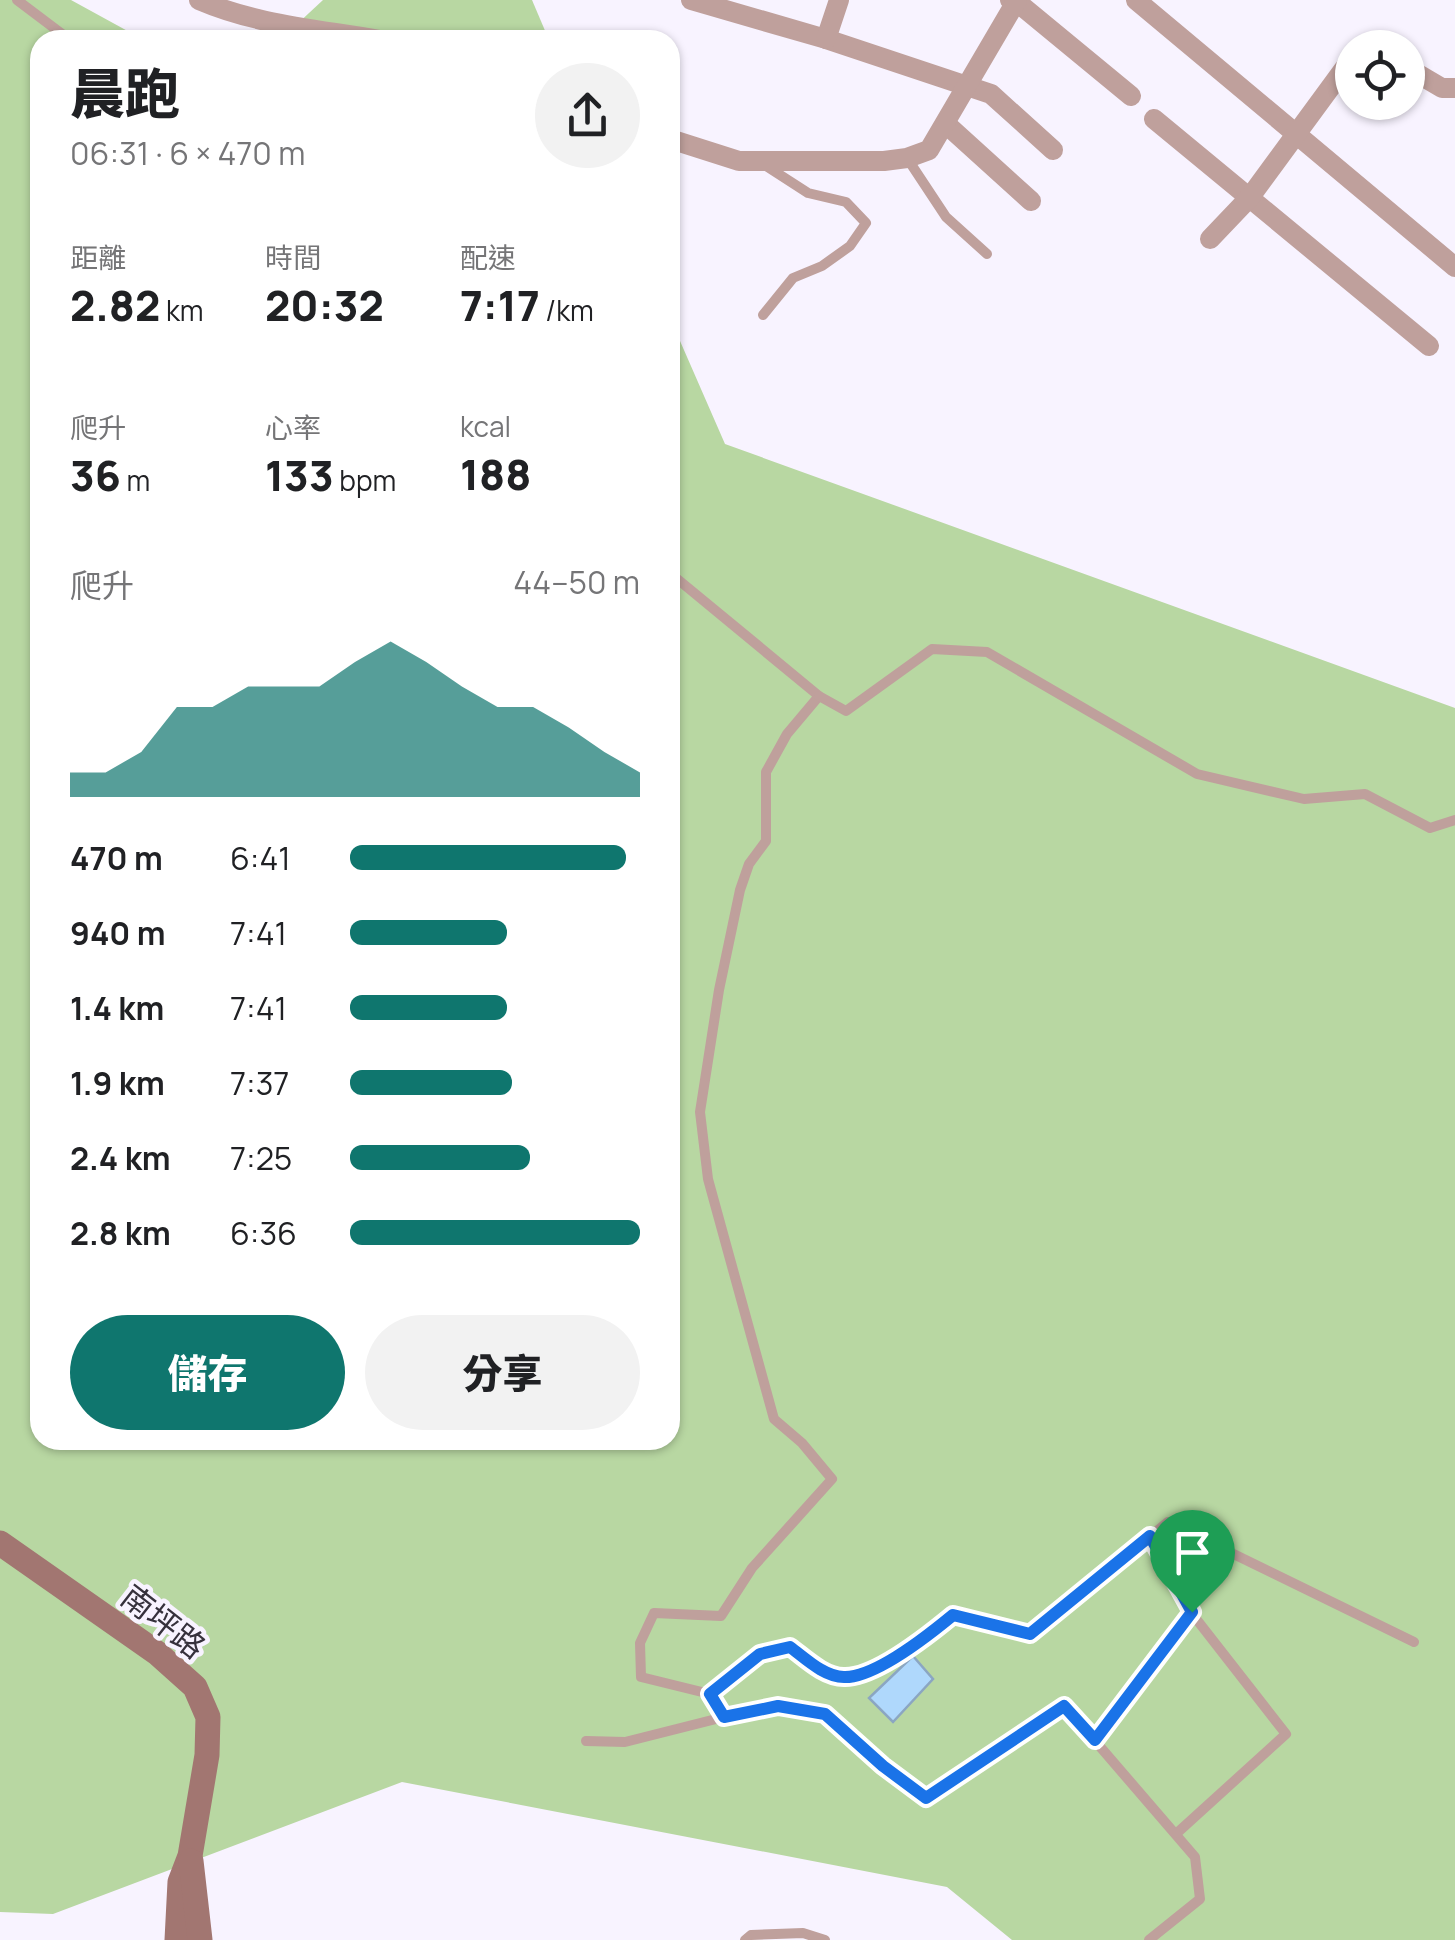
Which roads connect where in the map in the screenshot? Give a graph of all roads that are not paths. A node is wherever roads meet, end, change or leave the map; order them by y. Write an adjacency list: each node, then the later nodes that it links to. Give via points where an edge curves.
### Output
1 (17, 0): 7 (lane)
2 (199, 0): 8 (street)
3 (690, 0): 9 (street)
4 (838, 0): 9 (street)
5 (1136, 0): 17 (street)
6 (1015, 1): 12 (street); 14 (street)
7 (57, 30)
8 (307, 30)
9 (826, 39): 12 (street)
10 (1425, 78): 13 (street)
11 (1335, 82): 17 (street)
12 (968, 86): 16 (street); 19 (street, via 991,94)
13 (1455, 88)
14 (1131, 96)
15 (1154, 119): 22 (street)
16 (946, 124): 20 (street, via 928,150); 23 (street)
17 (1298, 134): 22 (street); 26 (street)
18 (680, 142): 21 (street)
19 (1053, 150)
20 (907, 158): 21 (street); 25 (lane, via 946,216)
21 (758, 161): 27 (lane, via 808,193 846,202 866,224 850,246 793,278)
22 (1250, 198): 24 (street); 28 (street)
23 (1032, 201)
24 (1210, 240)
25 (987, 254)
26 (1455, 267)
27 (764, 315)
28 (1428, 346)
29 (680, 581): 30 (lane)
30 (819, 696): 31 (lane, via 846,710 932,650 987,652 1197,774 1304,799 1364,794 1430,828); 36 (lane, via 766,772 766,841 740,890 700,1112 708,1179 774,1419 832,1480 752,1568 721,1616 654,1613 640,1642 641,1677)
31 (1455, 820)
32 (1150, 1536): 34 (lane); 35 (lane, via 1168,1522); 36 (lane, via 1030,1634 953,1615 912,1648 846,1678 790,1647 760,1654)
33 (0, 1543): 41 (street, 南坪路, via 157,1653 194,1687 208,1717 208,1756)
34 (1192, 1612): 38 (lane); 40 (lane, via 1286,1734)
35 (1414, 1642)
36 (710, 1694): 37 (lane)
37 (724, 1717): 38 (lane, via 778,1706 825,1714 926,1798 1064,1706); 39 (lane, via 625,1742)
38 (1095, 1740): 40 (lane)
39 (586, 1741)
40 (1177, 1833): 46 (lane, via 1195,1857 1200,1899)
41 (190, 1856): 42 (street, 南坪路, via 180,1882); 43 (street, 南坪路)
42 (177, 1940)
43 (200, 1940)
44 (745, 1940): 45 (lane, via 803,1933)
45 (825, 1940)
46 (1149, 1940)

